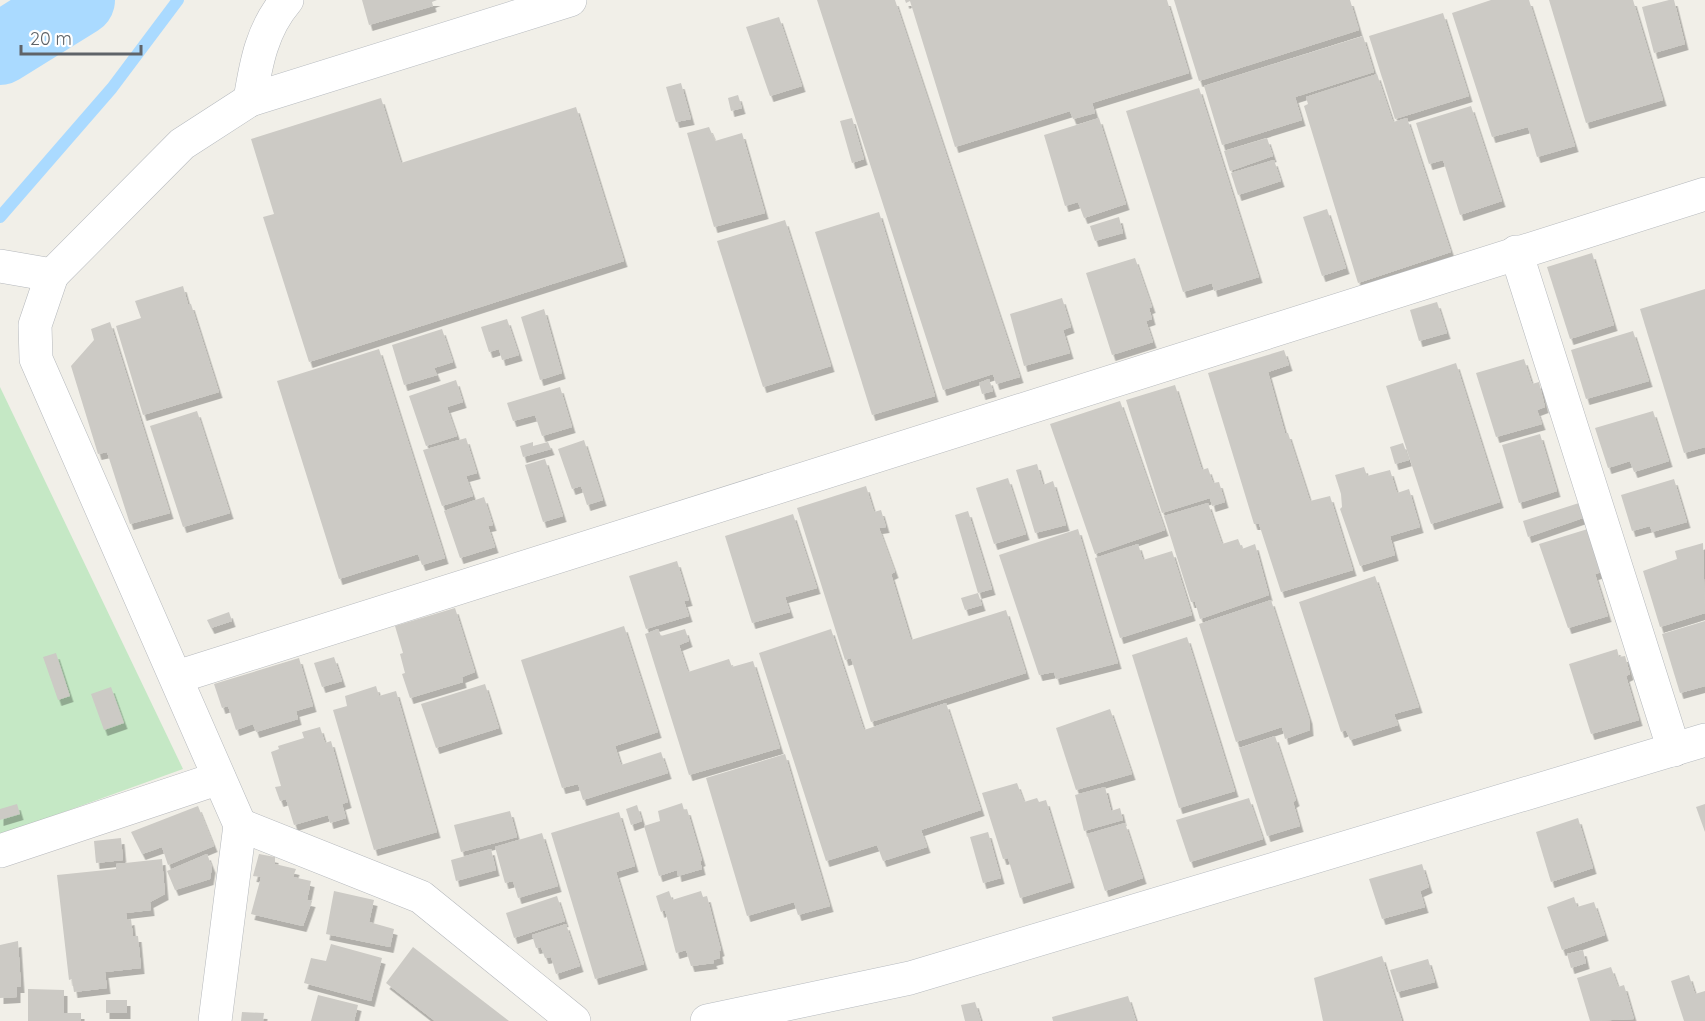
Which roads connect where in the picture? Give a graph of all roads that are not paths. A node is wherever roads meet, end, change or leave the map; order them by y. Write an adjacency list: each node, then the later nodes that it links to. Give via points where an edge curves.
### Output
1 (287, 0): 3 (street, via 272,17 257,55)
2 (570, 0): 3 (street)
3 (250, 100): 7 (street, via 182,144)
4 (1705, 194): 5 (street)
5 (1516, 252): 8 (street); 10 (street)
6 (0, 266): 7 (street)
7 (52, 275): 8 (street, via 35,325 36,359)
8 (177, 677): 11 (street)
9 (1705, 740): 10 (street)
10 (1674, 750): 16 (street, via 910,978)
11 (219, 778): 12 (street); 13 (street)
12 (240, 825): 14 (street); 15 (street, via 421,897)
13 (0, 851)
14 (215, 1021)
15 (574, 1021)
16 (707, 1021)

